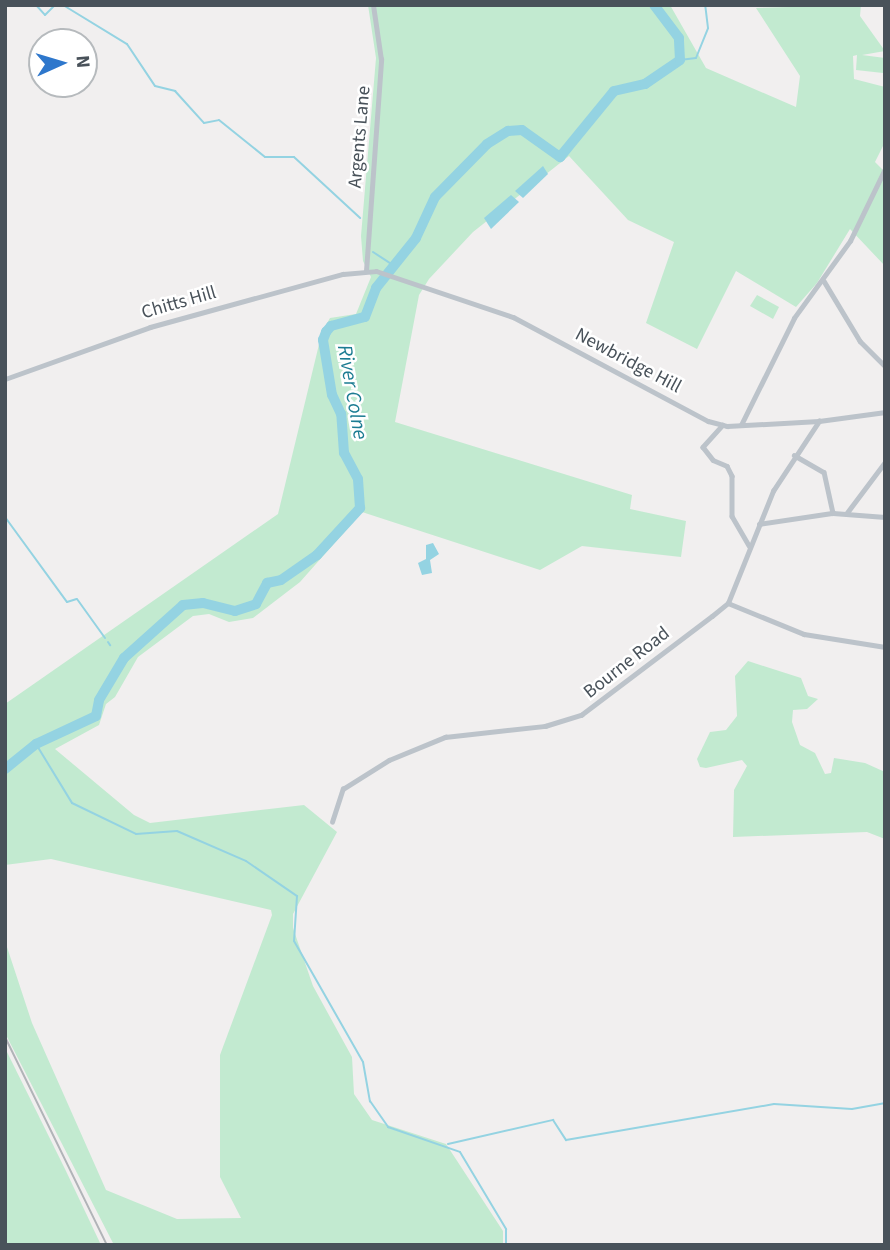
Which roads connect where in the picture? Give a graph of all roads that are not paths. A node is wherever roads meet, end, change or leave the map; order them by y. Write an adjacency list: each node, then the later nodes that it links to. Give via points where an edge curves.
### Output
1 (373, 5): 3 (street, Argents Lane, via 381,60)
2 (885, 169): 4 (street, via 850,241)
3 (366, 271): 6 (street, Chitts Hill, via 150,327); 9 (street, Newbridge Hill, via 513,317 699,418)
4 (824, 281): 5 (street, via 860,341); 10 (street, via 794,318)
5 (885, 366)
6 (5, 379)
7 (885, 412): 8 (street, Newbridge Hill)
8 (819, 421): 10 (street, Newbridge Hill); 11 (street)
9 (723, 425): 10 (street, Newbridge Hill); 17 (street, via 703,447 713,460 727,466 732,476 732,516)
10 (741, 425)
11 (794, 455): 13 (street, via 824,472); 16 (street)
12 (885, 463): 14 (street)
13 (833, 513): 14 (street); 16 (street)
14 (846, 514): 15 (street)
15 (885, 517)
16 (757, 526): 17 (street); 18 (street)
17 (742, 537): 18 (street)
18 (749, 545): 19 (street)
19 (728, 603): 20 (street, via 804,634); 21 (street, Bourne Road, via 612,696 581,715 545,726 432,741 389,760 343,789)
20 (885, 647)
21 (332, 822)

